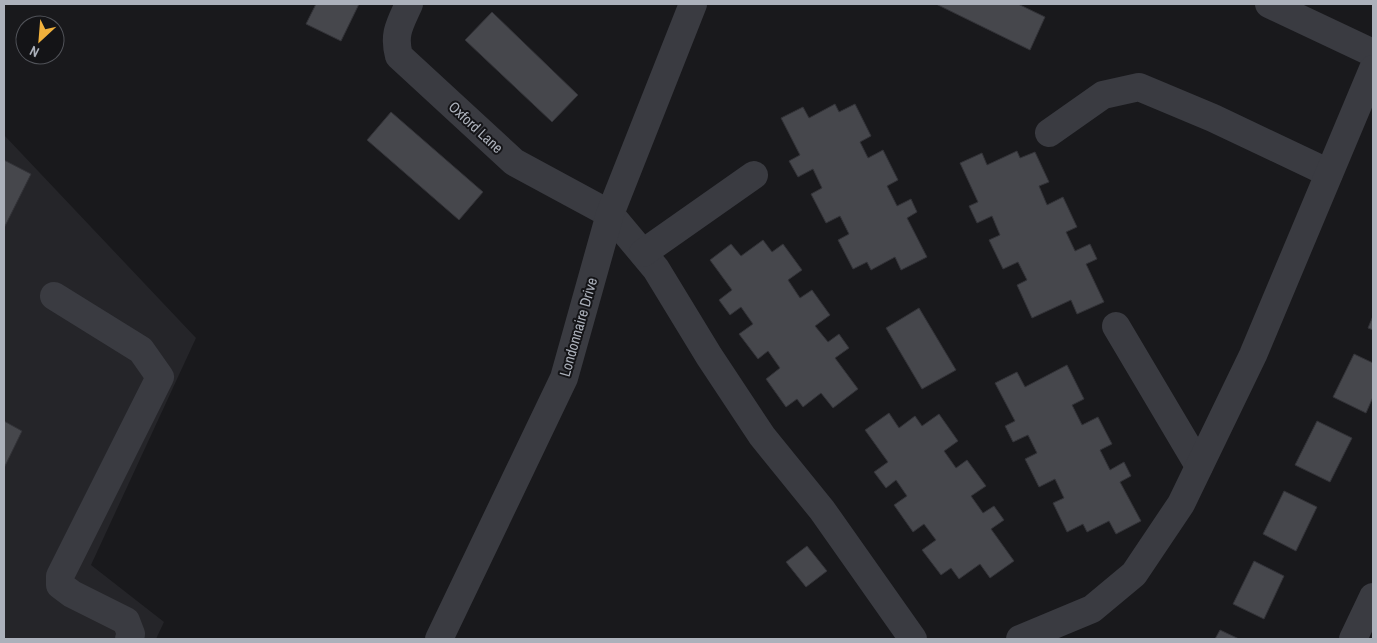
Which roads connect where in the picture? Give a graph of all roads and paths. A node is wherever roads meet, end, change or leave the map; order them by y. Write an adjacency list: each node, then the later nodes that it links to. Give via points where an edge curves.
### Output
1 (409, 4): 9 (street, Oxford Lane, via 395,42 399,56 514,162)
2 (693, 4): 9 (street, Londonnaire Drive)
3 (1269, 4): 4 (street)
4 (1373, 53)
5 (1373, 69): 7 (street)
6 (1049, 133): 7 (street, via 1103,95 1140,87)
7 (1329, 173): 13 (street, via 1253,355)
8 (754, 175): 10 (street)
9 (610, 214): 10 (street); 16 (street, Londonnaire Drive, via 564,378)
10 (643, 252): 17 (street, via 762,436 822,510)
11 (54, 296): 15 (street, via 141,350 160,377 60,576 60,585 72,594 126,621 131,634)
12 (1116, 326): 13 (street)
13 (1199, 466): 18 (street, via 1181,504 1134,574 1092,609)
14 (1373, 597): 19 (street)
15 (129, 639)
16 (439, 639)
17 (913, 639)
18 (1020, 639)
19 (1353, 639)

